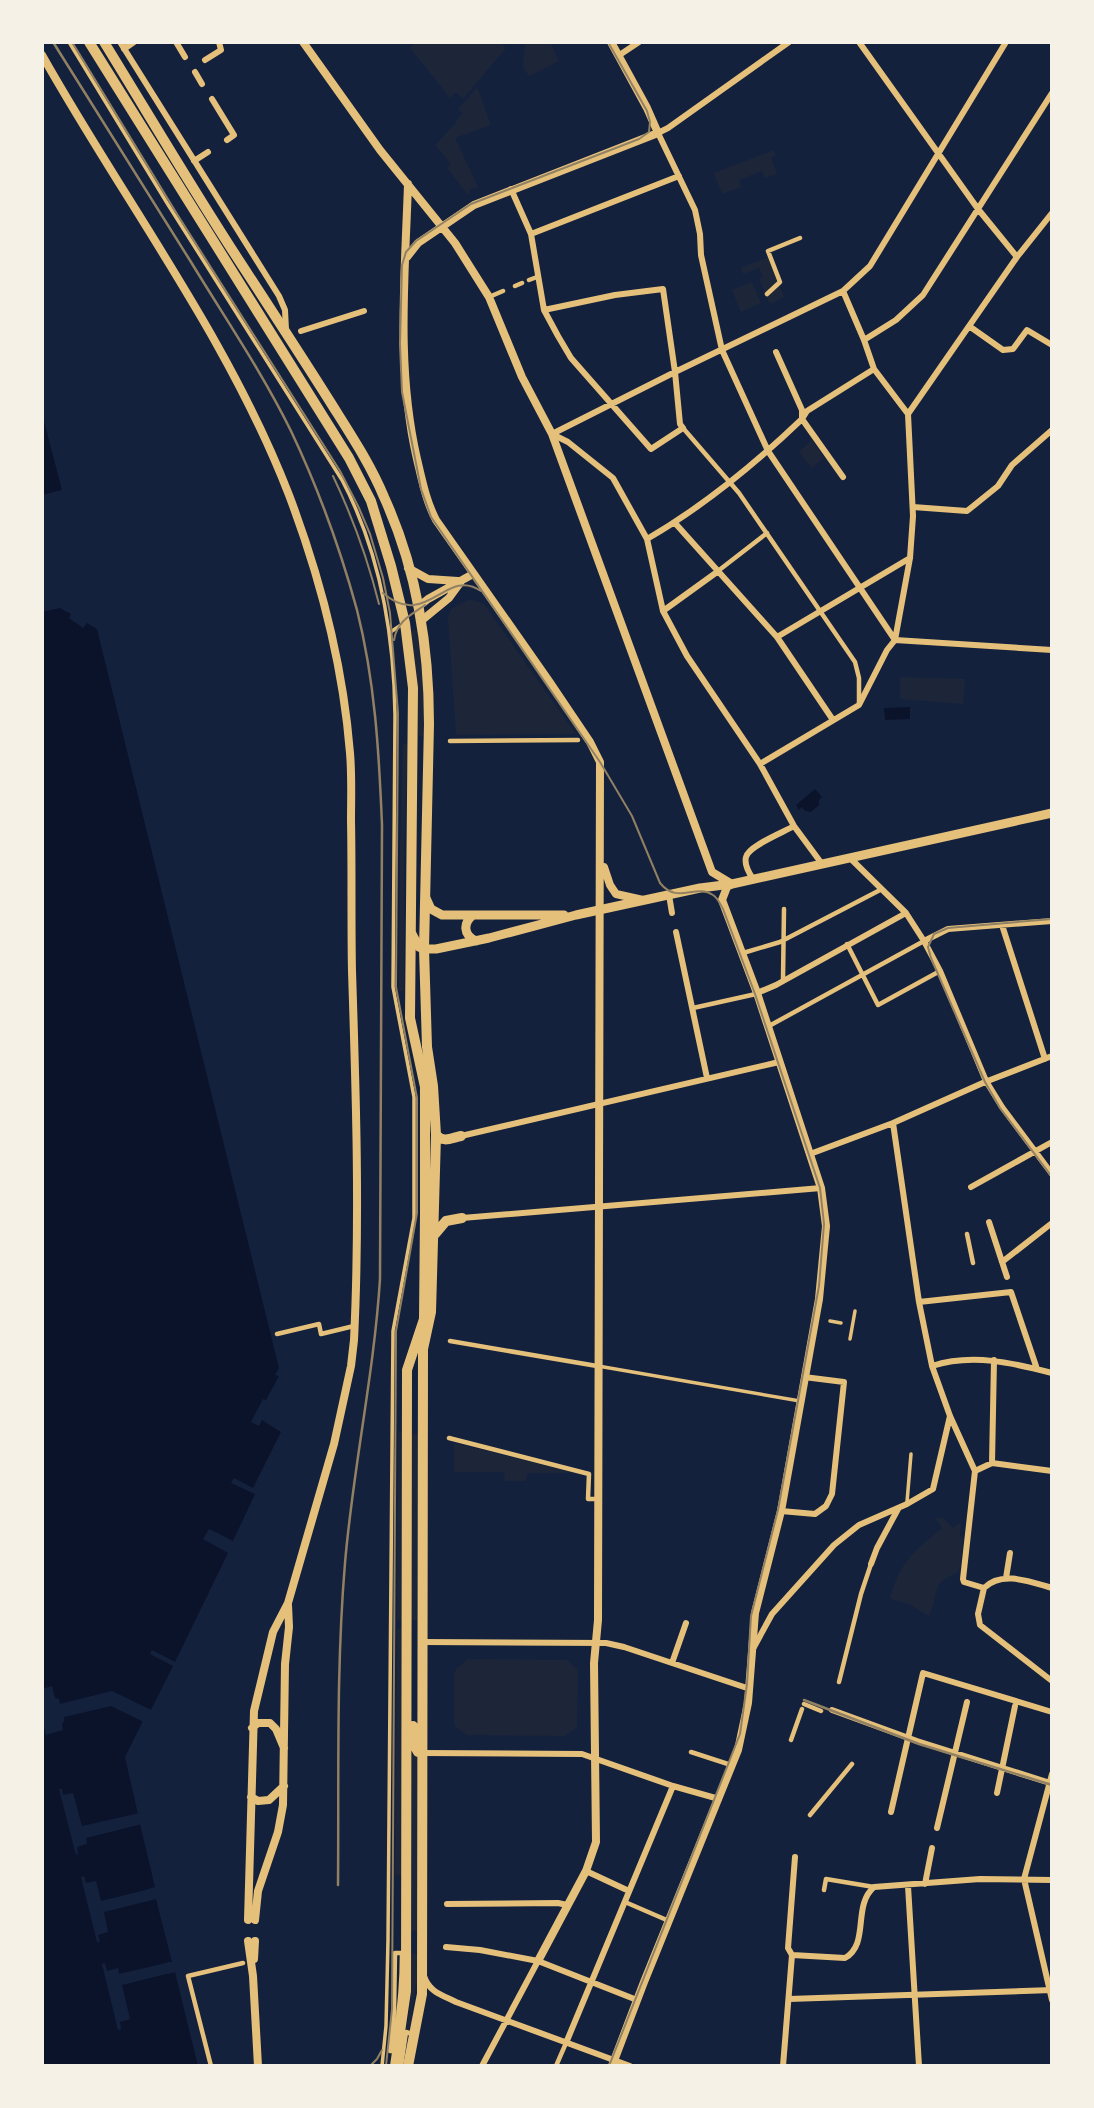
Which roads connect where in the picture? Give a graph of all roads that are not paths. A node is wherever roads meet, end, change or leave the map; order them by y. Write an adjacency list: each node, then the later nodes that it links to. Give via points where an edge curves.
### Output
1 (69, 42): 80 (lane, via 342,480 368,543)
2 (89, 42): 79 (main road, via 349,458 371,501)
3 (104, 42): 49 (main road)
4 (134, 42): 13 (street)
5 (176, 42): 16 (street)
6 (219, 42): 17 (street, via 220,50)
7 (303, 42): 28 (street)
8 (611, 42): 15 (street)
9 (639, 42): 15 (street)
10 (789, 42): 22 (street)
11 (859, 42): 25 (street)
12 (1006, 42): 25 (street)
13 (122, 45): 26 (street)
14 (42, 55): 149 (street, via 236,381 288,493 317,576 345,705 351,757)
15 (618, 55): 22 (street)
16 (185, 57)
17 (205, 60)
18 (195, 72): 19 (street)
19 (202, 84)
20 (1052, 93): 30 (street)
21 (212, 99): 23 (street, via 234,135)
22 (658, 132): 27 (street); 29 (street)
23 (227, 140)
24 (208, 152): 26 (street)
25 (938, 152): 30 (street); 42 (street, via 870,267)
26 (194, 161): 49 (street, via 279,296)
27 (678, 176): 33 (street); 52 (street, via 697,219)
28 (408, 184): 32 (street); 36 (street)
29 (511, 190): 32 (street, via 474,205); 33 (street)
30 (978, 209): 35 (street); 50 (street, via 923,295 896,320)
31 (1052, 214): 35 (street)
32 (442, 226): 36 (street, via 418,243); 44 (street)
33 (531, 234): 37 (street)
34 (800, 238): 43 (street, via 768,251 780,282)
35 (1017, 257): 47 (street)
36 (405, 261): 72 (street, via 404,378 414,449 430,509)
37 (537, 276): 38 (street); 46 (street)
38 (529, 280)
39 (522, 283): 40 (street)
40 (515, 286)
41 (503, 291): 44 (street)
42 (843, 291): 50 (street); 52 (street)
43 (766, 294)
44 (489, 297): 61 (street)
45 (364, 310): 48 (street)
46 (544, 310): 55 (street, via 663,289); 56 (street, via 571,358)
47 (970, 326): 51 (street, via 1003,350 1013,349 1027,330); 57 (street)
48 (301, 331)
49 (286, 332): 70 (main road, via 384,495)
50 (864, 340): 54 (street)
51 (1052, 345)
52 (722, 350): 55 (street); 62 (street)
53 (776, 352): 58 (street)
54 (874, 369): 57 (street); 58 (street, via 807,411)
55 (675, 372): 56 (street); 59 (street)
56 (612, 404): 59 (street, via 651,449); 61 (street)
57 (908, 414): 65 (street)
58 (802, 419): 62 (street); 63 (street)
59 (683, 428): 64 (street)
60 (1052, 430): 65 (street, via 1012,465 999,486 967,511)
61 (552, 435): 68 (street, via 613,478); 96 (street, via 712,872)
62 (768, 451): 64 (street); 74 (street)
63 (843, 477)
64 (730, 484): 66 (street); 67 (street)
65 (913, 507): 69 (street)
66 (675, 523): 68 (street); 71 (street)
67 (767, 533): 71 (street); 76 (street)
68 (647, 539): 77 (street)
69 (911, 558): 74 (street); 82 (street)
70 (408, 568): 73 (street, via 428,579); 75 (main road)
71 (717, 572): 77 (street); 81 (street)
72 (473, 574): 73 (street); 92 (street, via 599,757)
73 (461, 581): 75 (street); 78 (street, via 449,598)
74 (860, 588): 76 (street); 82 (street)
75 (418, 607): 78 (main road); 79 (main road)
76 (821, 610): 81 (street); 84 (street, via 855,662)
77 (663, 611): 88 (street, via 687,656)
78 (421, 621): 79 (main road); 95 (main road, via 429,694)
79 (405, 623): 80 (lane); 108 (main road, via 413,688)
80 (389, 634): 245 (lane, via 395,715 393,987 414,1097 414,1218 393,1331 387,2017)
81 (777, 637): 85 (street)
82 (895, 640): 83 (street); 84 (street)
83 (1052, 650)
84 (859, 705): 85 (street)
85 (833, 720): 88 (street)
86 (578, 740): 87 (street)
87 (450, 741)
88 (760, 764): 90 (street)
89 (1052, 813): 91 (main road)
90 (794, 826): 93 (street); 94 (street, via 750,849 746,866)
91 (850, 858): 93 (main road); 97 (street)
92 (601, 862): 99 (street, via 616,894); 100 (street)
93 (822, 864): 94 (main road)
94 (752, 879): 96 (main road)
95 (425, 883): 104 (main road, via 426,900 434,912); 114 (main road)
96 (732, 884): 98 (main road); 115 (street, via 722,900)
97 (882, 889): 103 (street); 110 (street)
98 (668, 895): 99 (main road); 102 (street)
99 (645, 900): 100 (main road)
100 (600, 909): 105 (main road); 126 (street)
101 (784, 909): 110 (street)
102 (672, 913)
103 (906, 913): 112 (street); 113 (street)
104 (473, 915): 105 (main road); 111 (main road, via 465,928)
105 (576, 915): 111 (main road)
106 (1052, 921): 107 (street)
107 (1002, 925): 112 (street, via 948,929); 122 (street)
108 (411, 932): 114 (main road, via 415,943); 177 (main road, via 410,1018 425,1087 425,1214 424,1319 407,1370)
109 (676, 932): 120 (street)
110 (784, 940): 115 (street); 118 (street)
111 (475, 941): 114 (main road)
112 (925, 941): 116 (street); 117 (street)
113 (847, 944): 117 (street); 118 (street)
114 (424, 949): 128 (main road)
115 (742, 953): 119 (street)
116 (940, 971): 117 (street, via 878,1005); 125 (street)
117 (862, 975): 121 (street)
118 (783, 979): 119 (street)
119 (757, 993): 120 (street); 121 (street)
120 (692, 1008): 124 (street)
121 (768, 1027): 123 (street)
122 (1049, 1057): 125 (street)
123 (779, 1062): 124 (street); 132 (street)
124 (708, 1078): 126 (street)
125 (986, 1081): 127 (street); 131 (street)
126 (600, 1103): 129 (street); 136 (street)
127 (893, 1123): 132 (street); 145 (street)
128 (436, 1135): 129 (main road, via 441,1140); 141 (main road)
129 (461, 1136)
130 (1052, 1142): 131 (street)
131 (1034, 1151): 133 (street); 134 (street)
132 (810, 1154): 135 (street)
133 (1052, 1174)
134 (971, 1187)
135 (821, 1188): 136 (street); 158 (street, via 825,1243 818,1319)
136 (599, 1207): 137 (street); 154 (street)
137 (462, 1218): 141 (main road, via 446,1221)
138 (989, 1223): 142 (street)
139 (1052, 1223): 142 (street)
140 (967, 1234): 143 (street)
141 (435, 1235): 178 (main road, via 424,1349)
142 (1002, 1262): 144 (street)
143 (973, 1263)
144 (1007, 1277)
145 (919, 1302): 155 (street); 156 (street, via 1011,1292)
146 (855, 1311): 151 (lane)
147 (830, 1321): 148 (lane)
148 (841, 1323)
149 (355, 1325): 150 (street, via 321,1334 319,1324); 175 (street, via 340,1420)
150 (277, 1335)
151 (850, 1339)
152 (450, 1341): 154 (street)
153 (994, 1360): 155 (street); 156 (street); 163 (street)
154 (598, 1366): 159 (lane); 166 (street)
155 (932, 1366): 160 (street)
156 (1037, 1369): 157 (street)
157 (1052, 1373)
158 (804, 1377): 159 (street); 169 (street, via 844,1382 832,1494 816,1514)
159 (800, 1401): 169 (street)
160 (950, 1416): 164 (street); 167 (street, via 933,1489)
161 (449, 1438): 166 (street, via 589,1474 588,1499)
162 (911, 1454): 167 (lane)
163 (992, 1463): 164 (street); 165 (street)
164 (975, 1471): 173 (street, via 962,1578)
165 (1052, 1471)
166 (598, 1499): 179 (street)
167 (907, 1504): 168 (street)
168 (899, 1507): 171 (street); 180 (street, via 859,1525 834,1545 772,1614)
169 (781, 1511): 180 (street, via 761,1584)
170 (1010, 1553): 172 (street)
171 (872, 1564): 183 (street)
172 (1006, 1578): 173 (street); 174 (street)
173 (984, 1588): 182 (street, via 978,1614 982,1629)
174 (1052, 1588)
175 (288, 1603): 191 (street, via 273,1633); 194 (street)
176 (686, 1623): 181 (street)
177 (406, 1642): 178 (main road); 185 (main road)
178 (422, 1642): 179 (street); 196 (main road)
179 (596, 1643): 181 (street); 198 (street)
180 (751, 1652): 184 (street)
181 (672, 1663): 184 (street)
182 (1052, 1681)
183 (839, 1682)
184 (750, 1689): 200 (street, via 746,1723)
185 (406, 1702): 196 (main road, via 415,1747); 246 (main road, via 406,1991)
186 (967, 1702): 197 (street)
187 (1015, 1706): 201 (street)
188 (832, 1710): 192 (street)
189 (821, 1711): 193 (street, via 803,1707)
190 (1052, 1712): 192 (street, via 923,1673)
191 (252, 1728): 194 (street, via 270,1723); 207 (street)
192 (908, 1738): 197 (street); 209 (street)
193 (791, 1740)
194 (285, 1751): 204 (street)
195 (691, 1752): 200 (street)
196 (422, 1753): 198 (street, via 582,1754); 232 (main road)
197 (955, 1754): 201 (street); 211 (street)
198 (593, 1758): 205 (street); 214 (street, via 596,1842)
199 (852, 1764): 210 (street)
200 (732, 1766): 208 (street)
201 (1002, 1769): 203 (street); 206 (street)
202 (1052, 1774): 203 (street)
203 (1051, 1784): 215 (street)
204 (284, 1786): 207 (street, via 269,1800); 207 (street, via 279,1826 252,1920)
205 (673, 1786): 208 (street); 221 (street)
206 (997, 1793)
207 (251, 1797)
208 (719, 1799): 225 (street)
209 (891, 1812)
210 (810, 1815)
211 (937, 1828)
212 (932, 1848): 217 (street)
213 (795, 1857): 229 (street, via 788,1948)
214 (586, 1871): 221 (street); 224 (street)
215 (1024, 1880): 216 (street); 217 (street); 234 (street)
216 (1052, 1880)
217 (925, 1884): 218 (street)
218 (908, 1886): 219 (street); 235 (street)
219 (874, 1887): 220 (street, via 826,1879); 229 (street, via 863,1906 852,1954 845,1958)
220 (824, 1890)
221 (629, 1891): 222 (street)
222 (625, 1902): 225 (street); 233 (street)
223 (447, 1903): 224 (street)
224 (567, 1905): 230 (street)
225 (670, 1921): 237 (street)
226 (251, 1941): 244 (street)
227 (446, 1947): 230 (street)
228 (402, 1953): 228 (street, via 394,1953 390,2051 401,1996)
229 (792, 1955): 236 (street)
230 (538, 1961): 233 (street); 239 (street)
231 (243, 1962): 243 (street, via 188,1976)
232 (422, 1968): 239 (street, via 426,1983 435,1992); 240 (main road)
233 (591, 1984): 237 (street); 241 (street)
234 (1051, 1990): 235 (street); 238 (street)
235 (915, 1995): 236 (street); 253 (street)
236 (789, 1999): 252 (street)
237 (637, 2000): 242 (street)
238 (1052, 2000)
239 (506, 2021): 241 (street); 249 (street)
240 (413, 2043): 247 (main road); 248 (main road)
241 (566, 2043): 242 (street); 250 (street)
242 (613, 2063): 251 (street)
243 (211, 2066)
244 (258, 2066)
245 (382, 2066)
246 (395, 2066)
247 (404, 2066): 247 (street, via 406,2032 409,2033)
248 (416, 2066)
249 (482, 2066)
250 (556, 2066)
251 (630, 2066)
252 (783, 2066)
253 (919, 2066)

